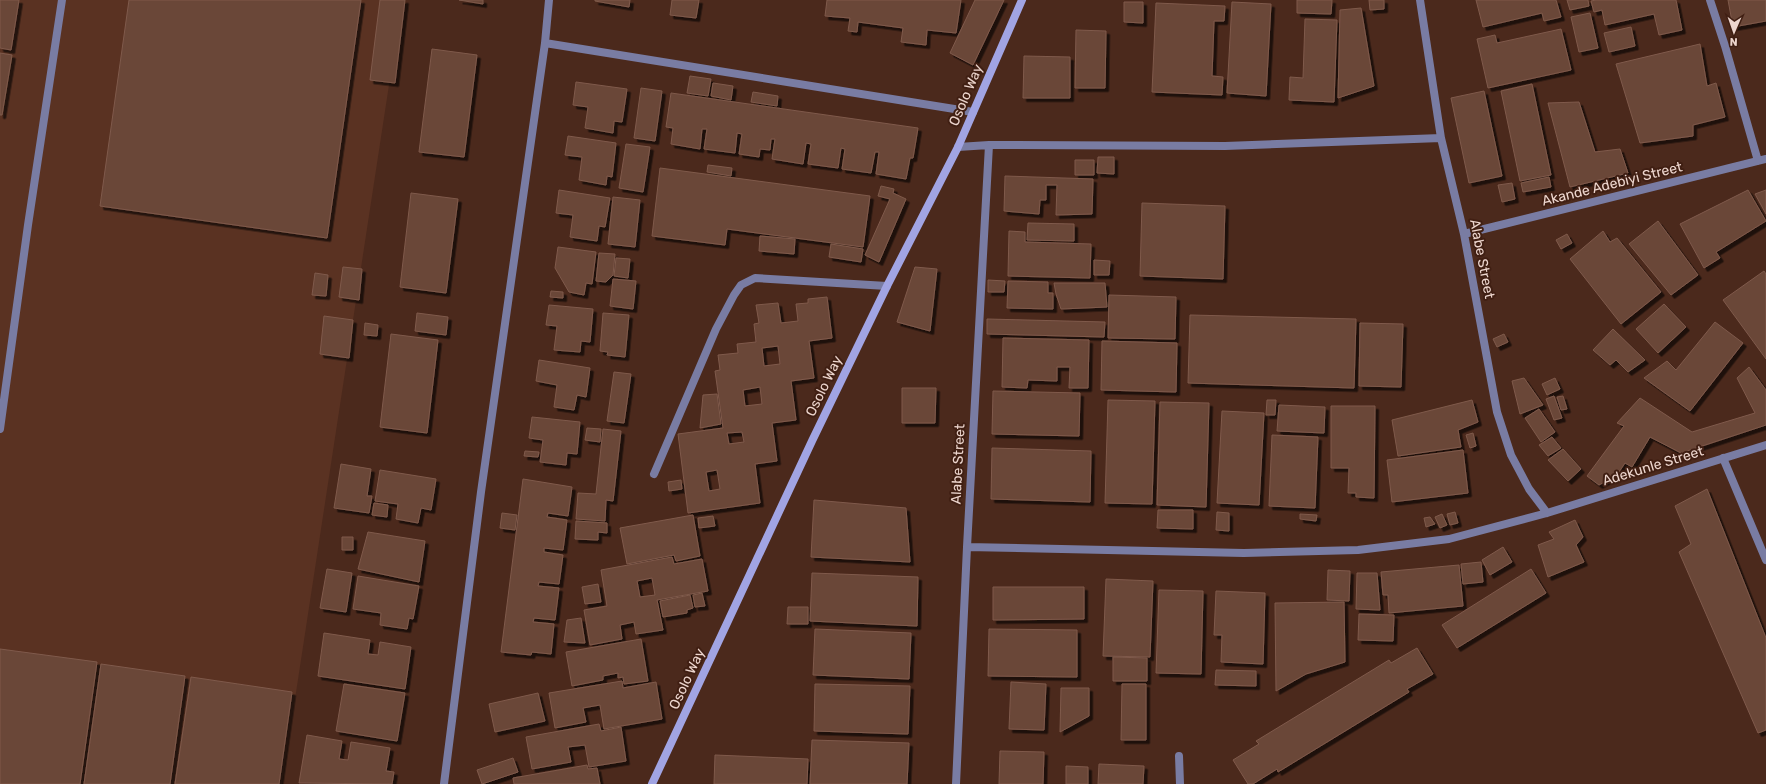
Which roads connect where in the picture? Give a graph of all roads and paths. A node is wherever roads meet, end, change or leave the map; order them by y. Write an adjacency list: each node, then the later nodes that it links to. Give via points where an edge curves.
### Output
1 (62, 0): 14 (street)
2 (549, 0): 6 (street)
3 (1022, 0): 7 (main road, Osolo Way)
4 (1420, 0): 8 (street, Alabe Street)
5 (1710, 0): 11 (street)
6 (545, 43): 7 (street); 22 (street, via 490,429)
7 (973, 112): 10 (main road, Osolo Way)
8 (1441, 138): 9 (street, via 1225,146); 12 (street, Alabe Street)
9 (989, 145): 10 (street); 19 (street, Alabe Street)
10 (958, 147): 13 (main road, Osolo Way)
11 (1762, 160): 12 (street, Akande Adebiyi Street)
12 (1464, 234): 18 (street, Alabe Street, via 1497,412 1511,455 1529,488)
13 (887, 286): 17 (street, via 755,278 741,285 716,329); 23 (main road, Osolo Way)
14 (0, 429)
15 (1766, 445): 16 (street, Adekunle Street)
16 (1723, 458): 18 (street, Adekunle Street); 20 (street)
17 (654, 474)
18 (1547, 513): 19 (street, Adekunle Street, via 1449,539 1358,550 1244,552)
19 (967, 546): 24 (street, Alabe Street)
20 (1766, 560)
21 (1179, 756): 25 (street)
22 (444, 784)
23 (652, 784)
24 (956, 784)
25 (1180, 784)

